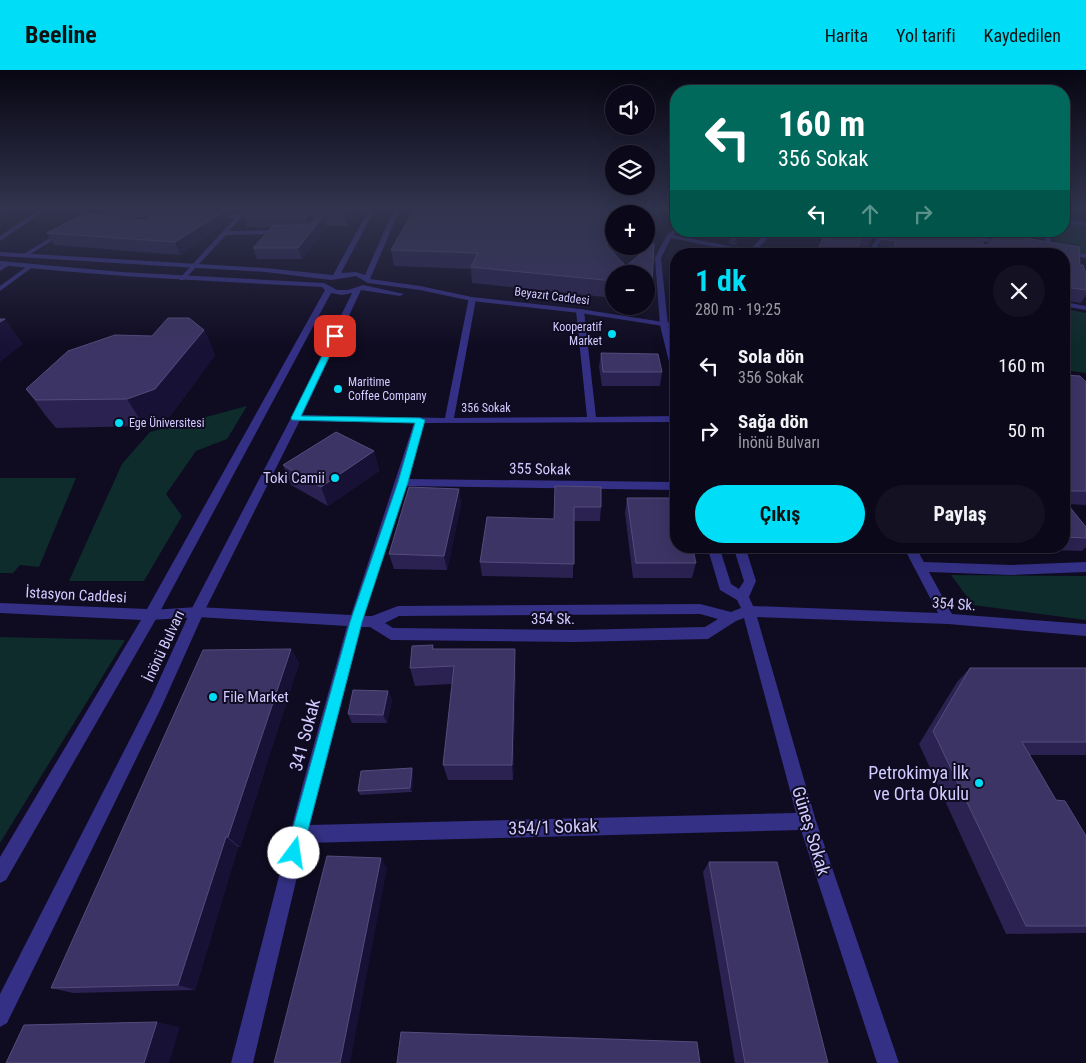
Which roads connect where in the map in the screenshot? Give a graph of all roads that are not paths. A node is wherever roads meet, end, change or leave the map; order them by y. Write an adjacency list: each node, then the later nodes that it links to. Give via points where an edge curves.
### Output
1 (30, 255): 8 (street)
2 (204, 255): 8 (street)
3 (346, 255): 10 (street)
4 (376, 255): 12 (street, İnönü Bulvarı)
5 (659, 255): 19 (street)
6 (4, 263): 7 (street); 9 (street)
7 (31, 266): 11 (street); 14 (street)
8 (195, 266): 10 (street); 11 (street)
9 (0, 269)
10 (335, 276): 12 (street, via 354,274); 13 (street, İnönü Bulvarı)
11 (182, 279): 13 (street)
12 (363, 284): 13 (street, via 339,292); 15 (street, Beyazıt Caddesi, via 377,292); 22 (street, İnönü Bulvarı)
13 (327, 287): 37 (street, İnönü Bulvarı)
14 (0, 289)
15 (472, 299): 18 (street, Beyazıt Caddesi); 26 (street)
16 (1070, 305): 17 (street)
17 (1086, 308)
18 (580, 311): 19 (street, Beyazıt Caddesi); 25 (street)
19 (664, 325): 20 (street, Beyazıt Caddesi); 21 (street)
20 (670, 326)
21 (670, 350)
22 (296, 418): 24 (street, 356 Sokak); 36 (street, İnönü Bulvarı)
23 (670, 419): 25 (street, 356 Sokak)
24 (420, 420): 26 (street, 356 Sokak); 27 (street, 341 Sokak)
25 (592, 420): 26 (street, 356 Sokak)
26 (449, 421)
27 (403, 482): 28 (street, 355 Sokak); 40 (street, 341 Sokak)
28 (670, 486)
29 (715, 553): 34 (street, via 725,587)
30 (741, 553): 34 (street, Güneş Sokak, via 750,581)
31 (912, 553): 32 (street)
32 (920, 567): 33 (street, via 1012,570); 39 (street)
33 (1086, 567)
34 (746, 604): 38 (street, 354 Sk.); 39 (street, 354 Sk.); 43 (street, Güneş Sokak)
35 (0, 608): 37 (street, İstasyon Caddesi)
36 (197, 612): 37 (street, 354 Sk.); 40 (street, 354 Sk.); 46 (street, İnönü Bulvarı, via 156,703)
37 (150, 615): 45 (street, İnönü Bulvarı)
38 (731, 618): 41 (street, 354 Sk., via 700,609 398,611); 41 (street, 354 Sk., via 708,633 573,636 391,634)
39 (948, 619): 42 (street, 354 Sk.)
40 (356, 622): 41 (street, 354 Sk.); 44 (street, 341 Sokak)
41 (374, 622)
42 (1086, 630)
43 (807, 820): 44 (street, 354/1 Sokak); 48 (street, Güneş Sokak)
44 (299, 834): 47 (street, 341 Sokak)
45 (0, 874)
46 (0, 1016)
47 (242, 1063)
48 (888, 1063)

